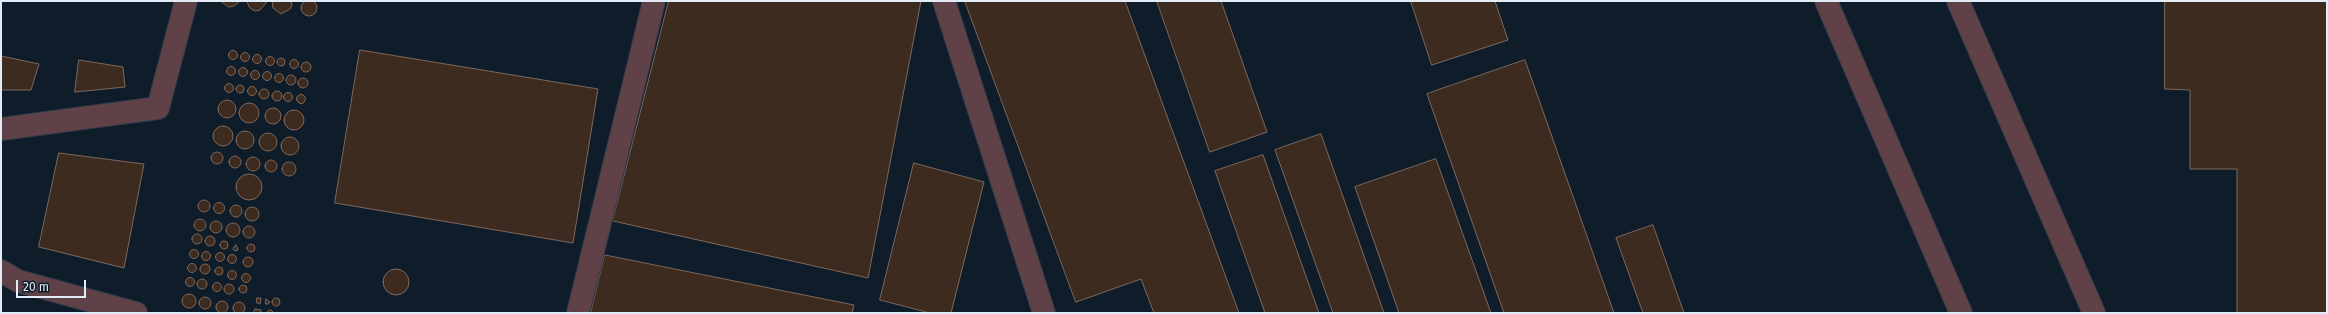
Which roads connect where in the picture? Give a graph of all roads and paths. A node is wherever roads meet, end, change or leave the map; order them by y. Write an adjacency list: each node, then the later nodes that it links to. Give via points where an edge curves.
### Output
1 (186, 1): 6 (street, via 158,108)
2 (654, 1): 9 (street)
3 (944, 1): 10 (street)
4 (1826, 1): 11 (street)
5 (1958, 1): 12 (street)
6 (1, 129)
7 (1, 271): 8 (street, via 18,281)
8 (136, 313)
9 (578, 313)
10 (1044, 313)
11 (1961, 313)
12 (2094, 313)

